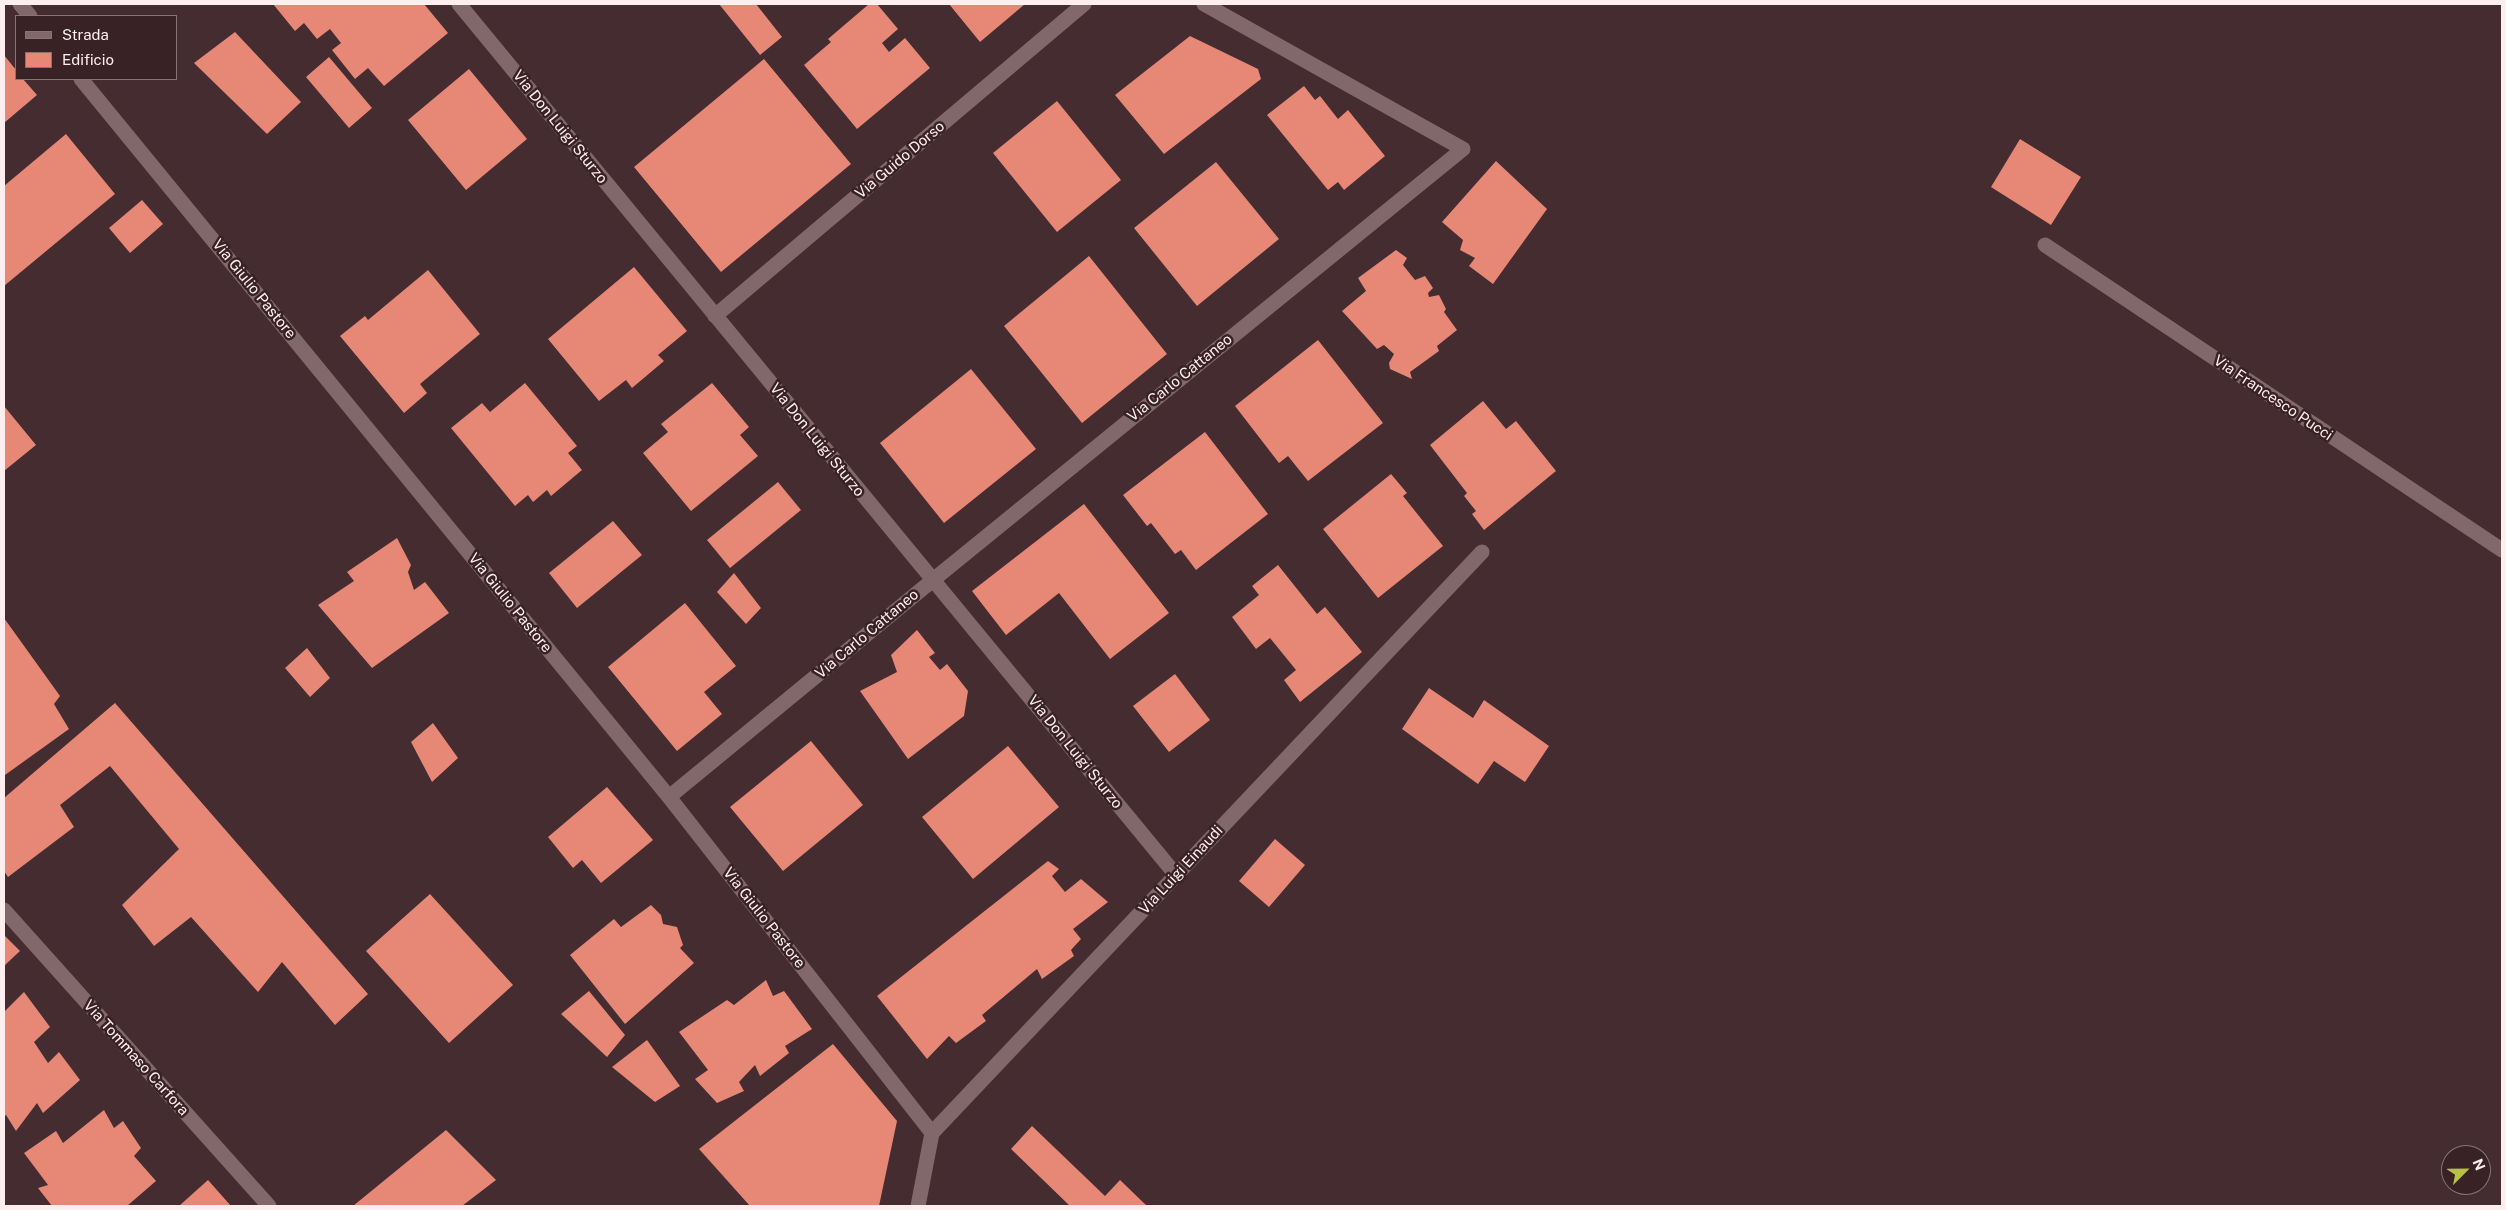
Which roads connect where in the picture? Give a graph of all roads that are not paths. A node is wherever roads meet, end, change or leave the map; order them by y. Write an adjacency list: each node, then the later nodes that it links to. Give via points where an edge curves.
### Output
1 (20, 4): 5 (street)
2 (459, 4): 8 (street, Via Don Luigi Sturzo)
3 (1084, 4): 8 (street, Via Guido Dorso)
4 (1204, 4): 11 (street, Via Carlo Cattaneo, via 1463,148)
5 (29, 15)
6 (82, 80): 12 (street, Via Giulio Pastore)
7 (2045, 245): 9 (street, Via Francesco Pucci)
8 (715, 316): 11 (street, Via Don Luigi Sturzo)
9 (2502, 550)
10 (1482, 552): 13 (street, Via Luigi Einaudi)
11 (933, 580): 12 (street, Via Carlo Cattaneo); 13 (street, Via Don Luigi Sturzo)
12 (669, 798): 15 (street, Via Giulio Pastore)
13 (1176, 875): 15 (street, Via Luigi Einaudi)
14 (4, 910): 16 (street, Via Tommaso Carfora)
15 (932, 1132): 17 (street)
16 (269, 1206)
17 (918, 1206)

